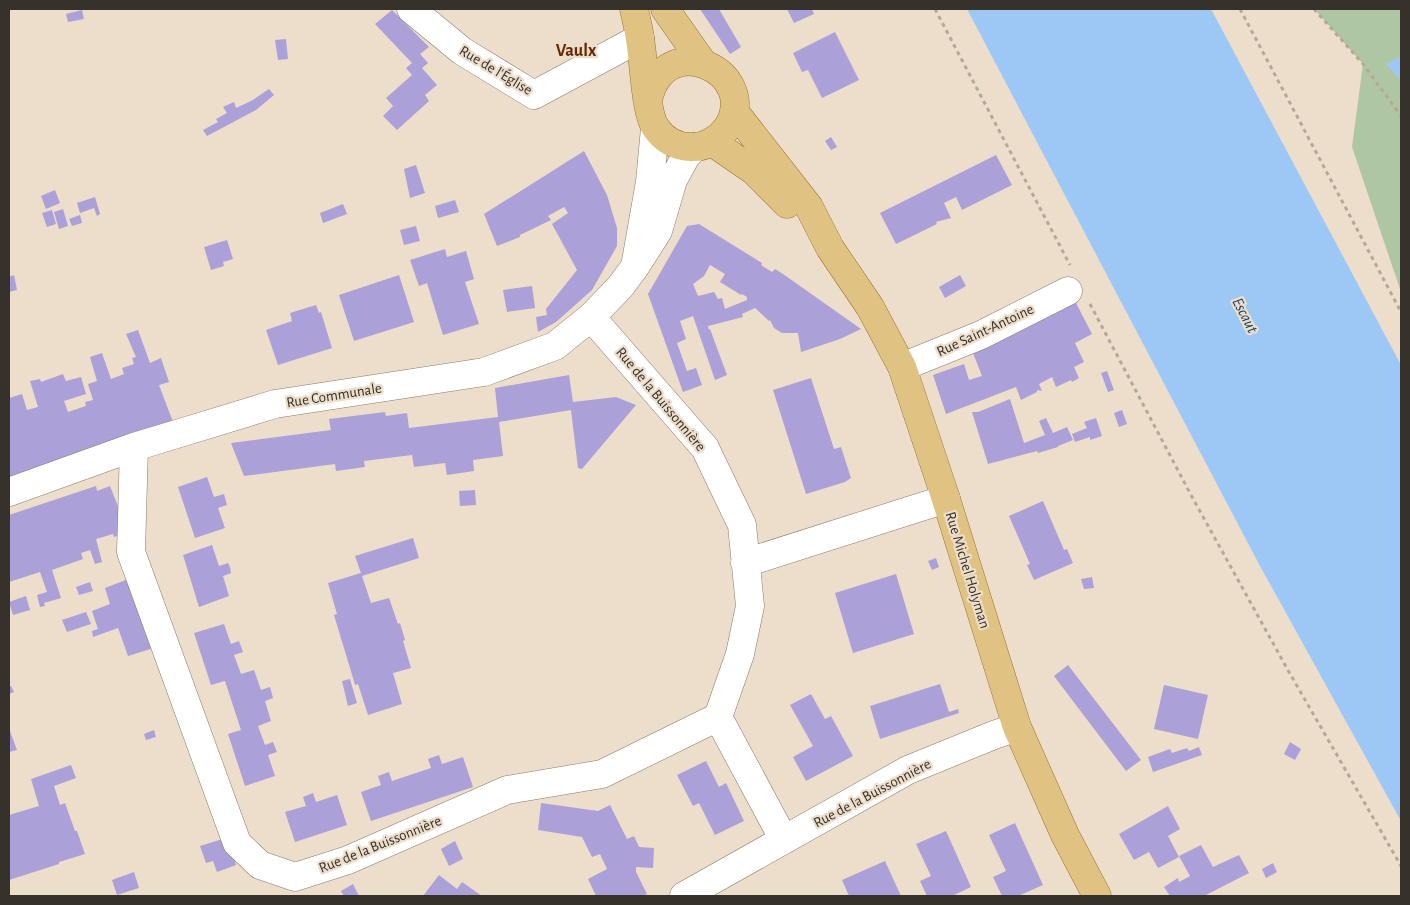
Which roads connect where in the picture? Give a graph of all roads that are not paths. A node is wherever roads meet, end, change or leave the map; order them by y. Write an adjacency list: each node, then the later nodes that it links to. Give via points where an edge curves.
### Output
1 (411, 9): 4 (street, Rue de l'Église, via 462,51 534,96)
2 (634, 9): 4 (main road)
3 (665, 9): 5 (main road)
4 (640, 38): 6 (main road)
5 (703, 62): 6 (main road, via 684,62 667,69 654,82); 7 (main road, via 719,72 731,87)
6 (648, 100): 8 (main road, via 649,115)
7 (734, 112): 9 (main road, via 718,138); 10 (main road, via 809,207)
8 (655, 128): 9 (main road, via 672,143 684,147); 11 (street, via 650,182)
9 (703, 145): 10 (main road, via 754,171); 11 (street, Rue Communale, via 686,156 672,180 658,230)
10 (830, 248): 14 (main road, Rue Michel Holyman, via 870,307)
11 (635, 267): 13 (street, Rue Communale)
12 (1076, 287): 14 (street, Rue Saint-Antoine, via 981,335)
13 (591, 318): 15 (street, Rue Communale, via 556,346 484,372 275,404); 18 (street, Rue de la Buissonnière, via 705,448 742,525)
14 (902, 367): 17 (main road, Rue Michel Holyman)
15 (134, 447): 16 (street, Rue Communale); 19 (street, Rue de la Buissonnière, via 131,552 237,843 260,865 295,877 348,860 507,790 602,774)
16 (9, 492)
17 (946, 499): 18 (street); 20 (main road, Rue Michel Holyman)
18 (745, 563): 19 (street, Rue de la Buissonnière, via 750,606 740,654)
19 (718, 717): 21 (street)
20 (1017, 728): 21 (street, Rue de la Buissonnière, via 908,770); 23 (main road, Rue Michel Holyman, via 1065,835)
21 (784, 840): 22 (street, Rue de la Buissonnière)
22 (684, 896)
23 (1097, 896)

